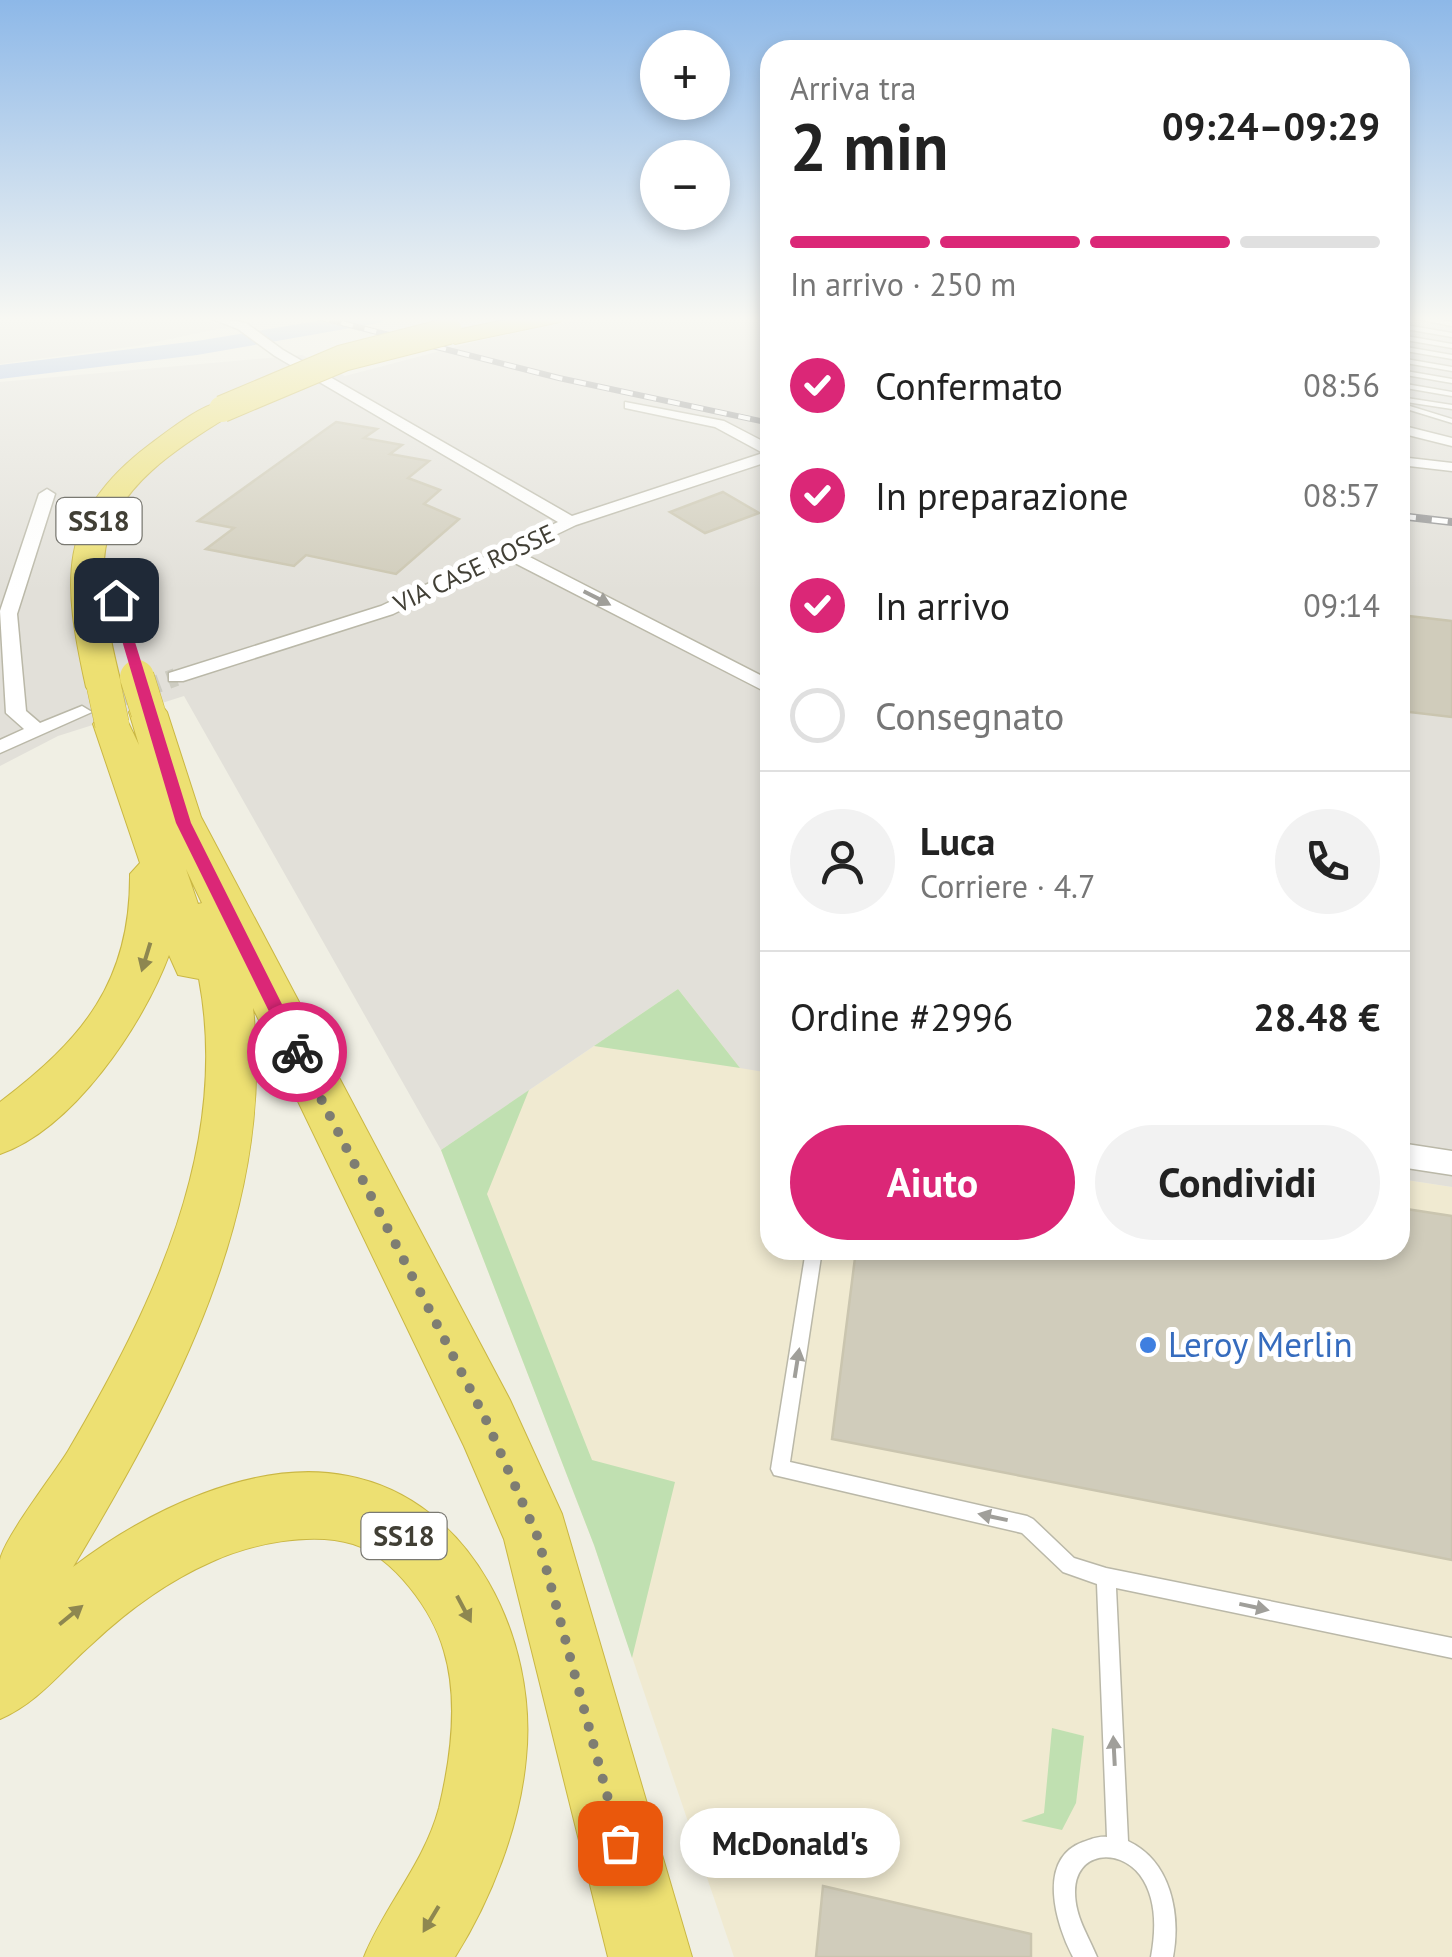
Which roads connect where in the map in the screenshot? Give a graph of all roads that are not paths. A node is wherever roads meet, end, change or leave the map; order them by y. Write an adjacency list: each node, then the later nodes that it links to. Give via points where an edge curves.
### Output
1 (237, 408): 5 (highway, SS18)
2 (374, 408): 16 (street)
3 (646, 408): 9 (street, via 719,424)
4 (1417, 408): 6 (lane)
5 (230, 411): 20 (highway, SS18, via 174,456 129,510 113,559 123,631); 20 (highway, SS18, via 152,456 99,520 83,576)
6 (1452, 421)
7 (1410, 432): 8 (street)
8 (1452, 442)
9 (760, 448)
10 (760, 459): 12 (street, VIA CASE ROSSE)
11 (1410, 462): 13 (street)
12 (740, 468): 14 (street); 16 (street, VIA CASE ROSSE)
13 (1452, 468)
14 (760, 471)
15 (47, 494): 21 (street, via 16,563 8,614 16,713)
16 (570, 522): 17 (street, VIA CASE ROSSE)
17 (510, 554): 18 (street, VIA CASE ROSSE, via 387,610); 19 (street, one-way to 19)
18 (176, 677)
19 (760, 683)
20 (117, 702): 21 (street); 23 (highway, SS18)
21 (36, 729): 22 (street)
22 (0, 747)
23 (165, 824): 24 (highway, SS18, one-way to 24, via 140,977 88,1055); 28 (highway, SS18, via 171,881 202,995 203,1075 188,1173 118,1364); 30 (highway, SS18, via 224,980 229,1016 227,1114 212,1193 176,1306 140,1388); 35 (highway, SS18, via 487,1422 538,1538)
24 (0, 1132)
25 (1410, 1157): 26 (street)
26 (1452, 1163)
27 (812, 1260): 29 (lane, one-way to 27, via 1069,1566 1027,1525 780,1469)
28 (0, 1565)
29 (1106, 1577): 31 (lane, one-way to 31); 33 (lane, one-way to 29)
30 (0, 1620)
31 (1452, 1648)
32 (0, 1682): 34 (highway, SS18, one-way to 34, via 106,1586 172,1544 232,1518 291,1507 343,1508 416,1544 472,1620 486,1670 490,1730 472,1832 449,1889)
33 (1118, 1848): 36 (lane, via 1086,1851 1066,1879 1066,1919); 37 (lane, via 1135,1858 1161,1892 1168,1936)
34 (406, 1957)
35 (650, 1957)
36 (1086, 1957)
37 (1162, 1957)

